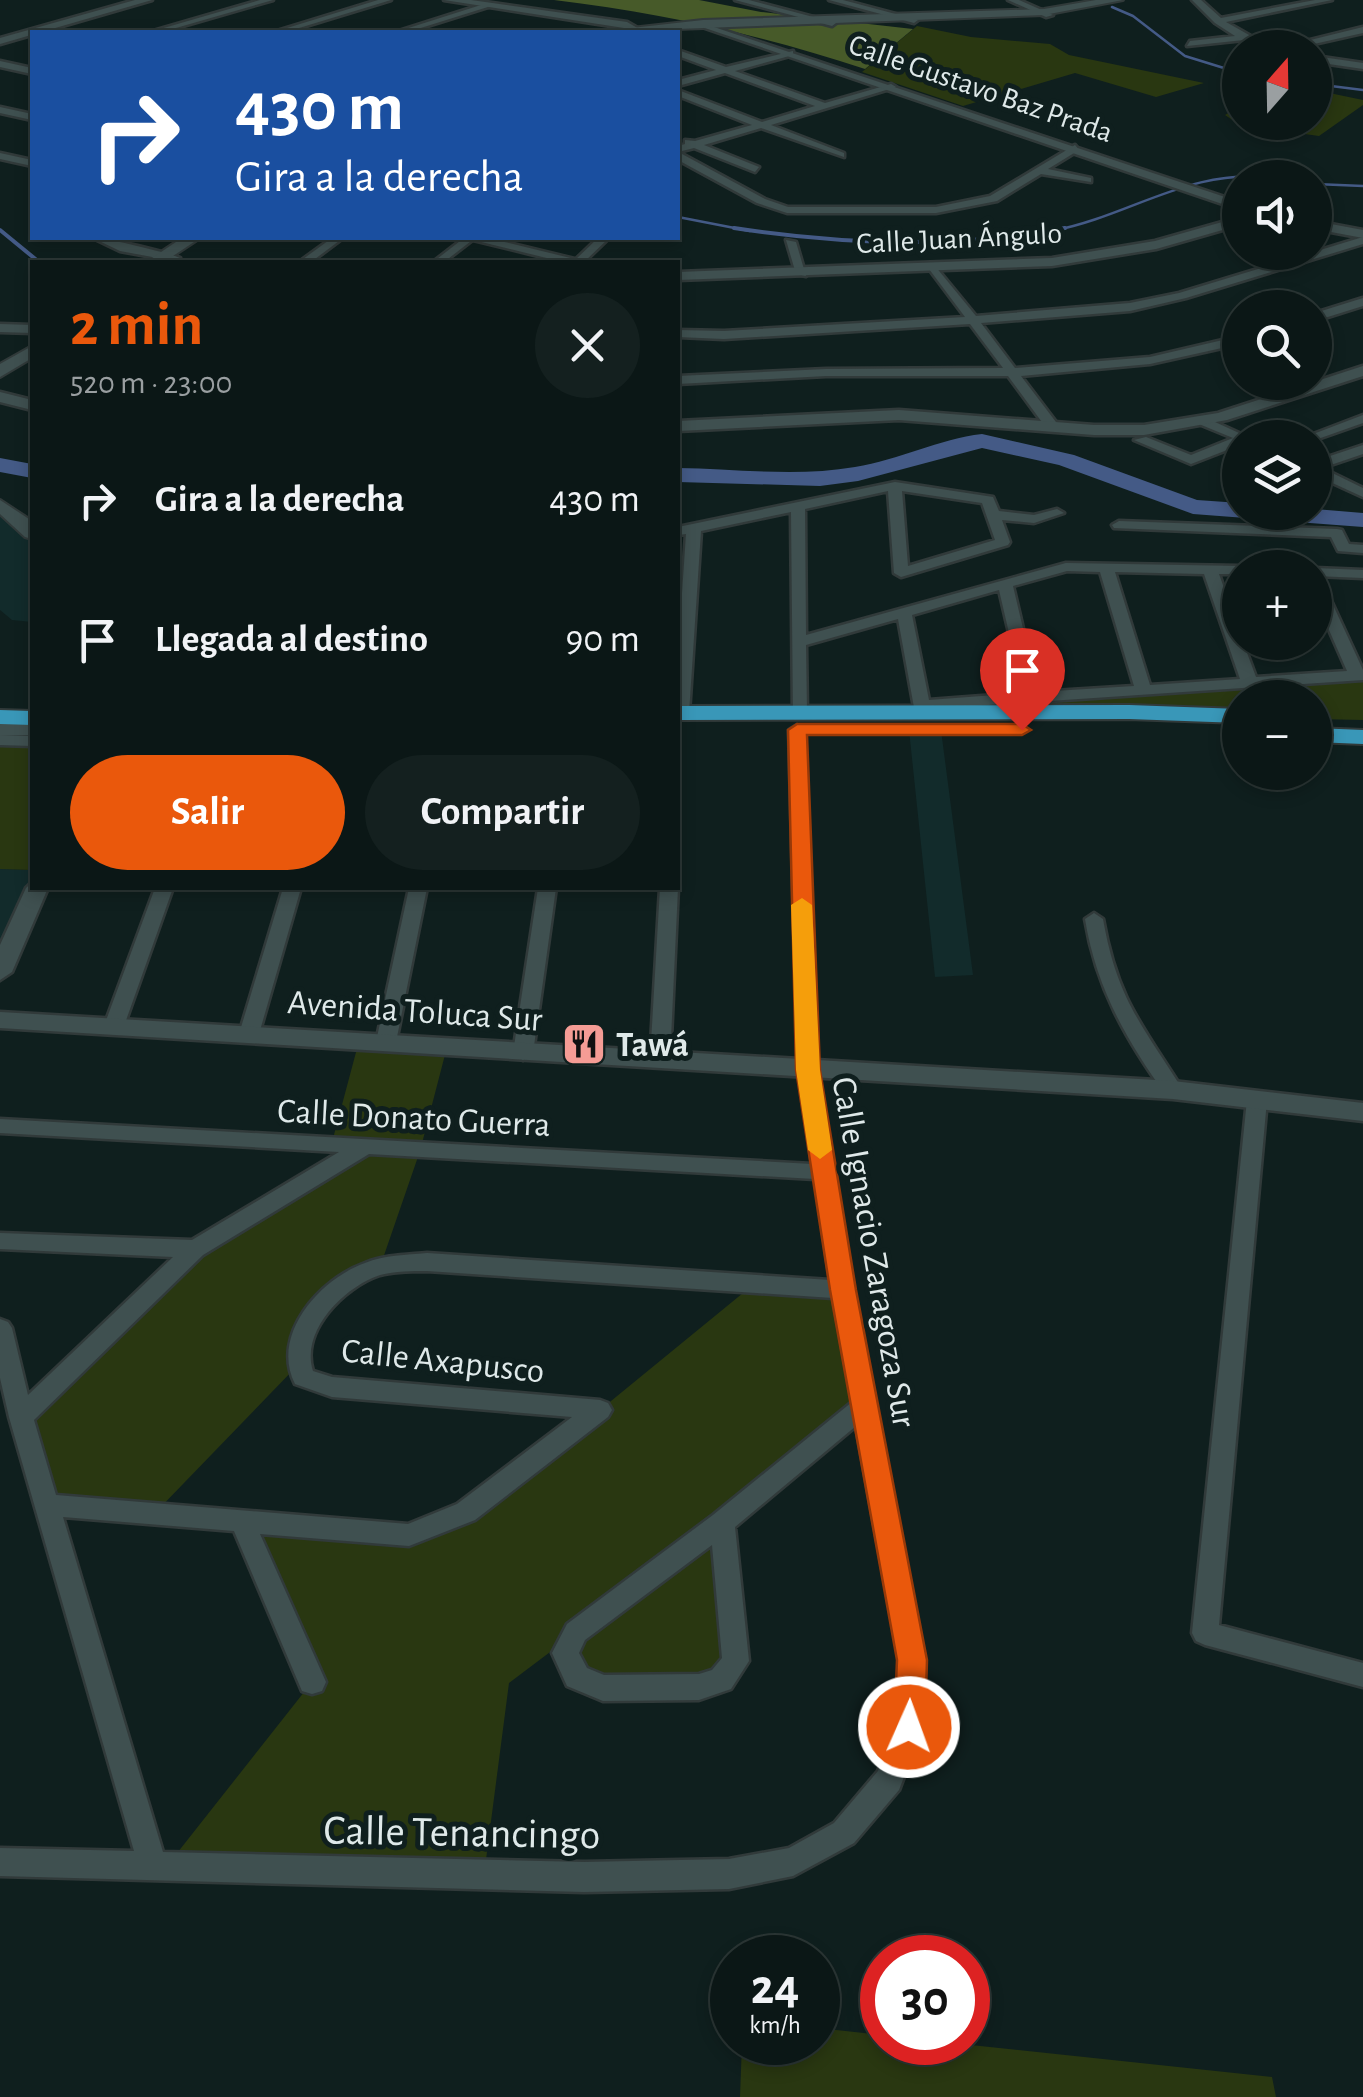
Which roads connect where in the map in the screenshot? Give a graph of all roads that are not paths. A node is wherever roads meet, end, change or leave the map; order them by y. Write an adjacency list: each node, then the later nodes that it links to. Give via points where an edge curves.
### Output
1 (147, 0): 20 (street)
2 (269, 0): 21 (street)
3 (386, 0): 22 (street)
4 (449, 0): 12 (street)
5 (740, 0): 15 (street)
6 (833, 0): 14 (street)
7 (1012, 0): 13 (street)
8 (1118, 0): 13 (main road)
9 (1137, 0): 13 (main road)
10 (1196, 0): 16 (street)
11 (1328, 0): 16 (street)
12 (487, 6): 19 (street); 23 (street)
13 (1046, 14): 14 (main road)
14 (908, 19): 15 (main road); 17 (main road)
15 (818, 20): 17 (street); 18 (main road)
16 (1218, 21): 25 (street)
17 (832, 23): 18 (main road)
18 (709, 26): 24 (main road); 34 (street, Calle Gustavo Baz Prada)
19 (604, 28)
20 (39, 30)
21 (161, 30)
22 (285, 30)
23 (407, 30)
24 (652, 30)
25 (1232, 30)
26 (1363, 30): 28 (street)
27 (30, 33): 30 (street)
28 (1332, 37)
29 (1222, 40): 31 (street)
30 (0, 41)
31 (1190, 44)
32 (1336, 47): 33 (street)
33 (1332, 49)
34 (790, 53): 40 (street); 42 (street, Calle Gustavo Baz Prada)
35 (680, 54): 40 (street)
36 (1332, 59): 38 (street)
37 (1, 65): 39 (street)
38 (1363, 66)
39 (30, 69)
40 (724, 71): 41 (street); 44 (street)
41 (680, 82)
42 (891, 87): 44 (street); 50 (street, Calle Gustavo Baz Prada)
43 (680, 94): 47 (street)
44 (823, 106): 47 (street)
45 (0, 110): 46 (street)
46 (30, 117)
47 (760, 125): 49 (street); 53 (street)
48 (680, 139): 49 (street)
49 (692, 144): 51 (street); 56 (street)
50 (1075, 148): 57 (street); 59 (street, Calle Gustavo Baz Prada)
51 (680, 151)
52 (680, 153): 57 (street, via 761,201 802,212 968,206 993,199)
53 (840, 155)
54 (0, 156): 55 (street)
55 (30, 164)
56 (755, 169)
57 (1039, 170): 58 (street)
58 (1088, 180)
59 (1222, 200)
60 (1222, 226): 76 (street, Calle Juan Ángulo, via 1090,258)
61 (1332, 230): 62 (street)
62 (1363, 237): 81 (street, via 1157,302)
63 (102, 240): 71 (street)
64 (190, 240): 71 (main road)
65 (202, 240): 71 (main road)
66 (335, 240): 72 (street)
67 (468, 240): 73 (street)
68 (480, 240): 74 (street)
69 (602, 240): 75 (street)
70 (790, 242): 77 (street)
71 (165, 260)
72 (307, 260)
73 (441, 260)
74 (570, 260)
75 (581, 260)
76 (935, 268): 77 (street, Calle Juan Ángulo); 81 (street)
77 (802, 274): 78 (street, Calle Juan Ángulo)
78 (680, 276)
79 (1363, 302): 80 (street)
80 (1332, 312)
81 (975, 320): 84 (street); 91 (street)
82 (0, 328): 83 (street)
83 (30, 328)
84 (680, 334)
85 (30, 343): 88 (main road)
86 (1222, 345): 91 (street, via 1165,360)
87 (30, 352): 90 (main road)
88 (0, 363)
89 (1363, 371): 95 (street)
90 (0, 372)
91 (1015, 375): 92 (street, via 859,372); 99 (street)
92 (680, 380)
93 (0, 397): 94 (street)
94 (30, 404)
95 (1213, 419): 97 (street); 99 (street, via 1128,430)
96 (1363, 419): 100 (street)
97 (1222, 424)
98 (680, 426): 99 (street, via 899,415)
99 (1052, 426)
100 (1332, 430)
101 (1141, 440): 102 (street, via 1191,460)
102 (1222, 448)
103 (1363, 449): 104 (street)
104 (1332, 461)
105 (1332, 477): 107 (street)
106 (895, 486): 110 (street); 113 (street, via 988,500); 113 (street, via 901,574 1003,542)
107 (1363, 493)
108 (0, 495): 111 (main road)
109 (0, 506): 116 (main road)
110 (798, 508): 115 (street); 126 (street, Calle Ignacio Zaragoza Sur)
111 (30, 510)
112 (1057, 513): 113 (street)
113 (998, 521)
114 (1119, 525): 117 (street, via 1337,533 1342,548)
115 (686, 529): 131 (street)
116 (30, 531)
117 (1363, 549)
118 (1106, 566): 119 (street); 123 (street, via 1066,568); 132 (street)
119 (1210, 570): 120 (street); 128 (street)
120 (1222, 570)
121 (1332, 573): 122 (street)
122 (1363, 574)
123 (1006, 584): 124 (street); 133 (street)
124 (904, 613): 126 (street); 134 (street)
125 (1332, 617): 127 (street)
126 (800, 642): 139 (street, Calle Ignacio Zaragoza Sur)
127 (1360, 675): 129 (street)
128 (1249, 680)
129 (1291, 680)
130 (1222, 685): 132 (street)
131 (680, 692)
132 (1144, 692): 133 (street)
133 (1032, 699): 134 (street)
134 (922, 709): 135 (main road); 139 (main road)
135 (1222, 715)
136 (680, 719): 139 (main road)
137 (1332, 719): 138 (main road)
138 (1363, 720)
139 (798, 721): 140 (main road); 159 (street, Calle Ignacio Zaragoza Sur)
140 (1222, 732)
141 (1332, 735): 142 (main road)
142 (1363, 736)
143 (0, 740): 144 (street)
144 (30, 742)
145 (36, 890): 152 (street)
146 (163, 890): 154 (street)
147 (291, 890): 155 (street)
148 (418, 890): 156 (street)
149 (546, 890): 157 (street)
150 (669, 890): 158 (street)
151 (1094, 919): 160 (street, via 1099,959 1116,1005)
152 (0, 972)
153 (0, 1020): 154 (street, Avenida Toluca Sur)
154 (114, 1026): 155 (street, Avenida Toluca Sur)
155 (248, 1034): 156 (street, Avenida Toluca Sur)
156 (386, 1042): 157 (street, Avenida Toluca Sur)
157 (522, 1052): 158 (street, Avenida Toluca Sur)
158 (660, 1060): 159 (street, Avenida Toluca Sur)
159 (808, 1070): 160 (street, Avenida Toluca Sur); 165 (street, Calle Ignacio Zaragoza Sur)
160 (1173, 1090): 161 (street, Avenida Toluca Sur)
161 (1257, 1100): 162 (street, Avenida Toluca Sur); 175 (street, via 1205,1633)
162 (1363, 1112)
163 (0, 1126): 164 (street, Calle Donato Guerra)
164 (363, 1148): 165 (street, Calle Donato Guerra); 167 (street)
165 (824, 1172): 168 (street, Calle Ignacio Zaragoza Sur)
166 (0, 1241): 167 (street)
167 (195, 1249): 171 (street)
168 (843, 1290): 170 (street, Calle Ignacio Zaragoza Sur); 174 (street, Calle Axapusco, via 427,1262 369,1270 348,1282 309,1324 296,1354 303,1377 332,1386 600,1410 439,1526 409,1535)
169 (0, 1328): 171 (street)
170 (866, 1405): 173 (street); 177 (street, Calle Ignacio Zaragoza Sur, via 912,1660 909,1727)
171 (22, 1417): 172 (street)
172 (48, 1505): 174 (street, Calle Axapusco); 179 (street)
173 (722, 1523): 173 (street, via 576,1632 565,1654 577,1676 603,1688 699,1687 722,1680 736,1660)
174 (244, 1524): 176 (street)
175 (1363, 1675)
176 (312, 1682)
177 (889, 1780): 179 (street, Calle Tenancingo, via 844,1833 793,1862 729,1874)
178 (0, 1862): 179 (street, Calle Tenancingo)
179 (153, 1868)

